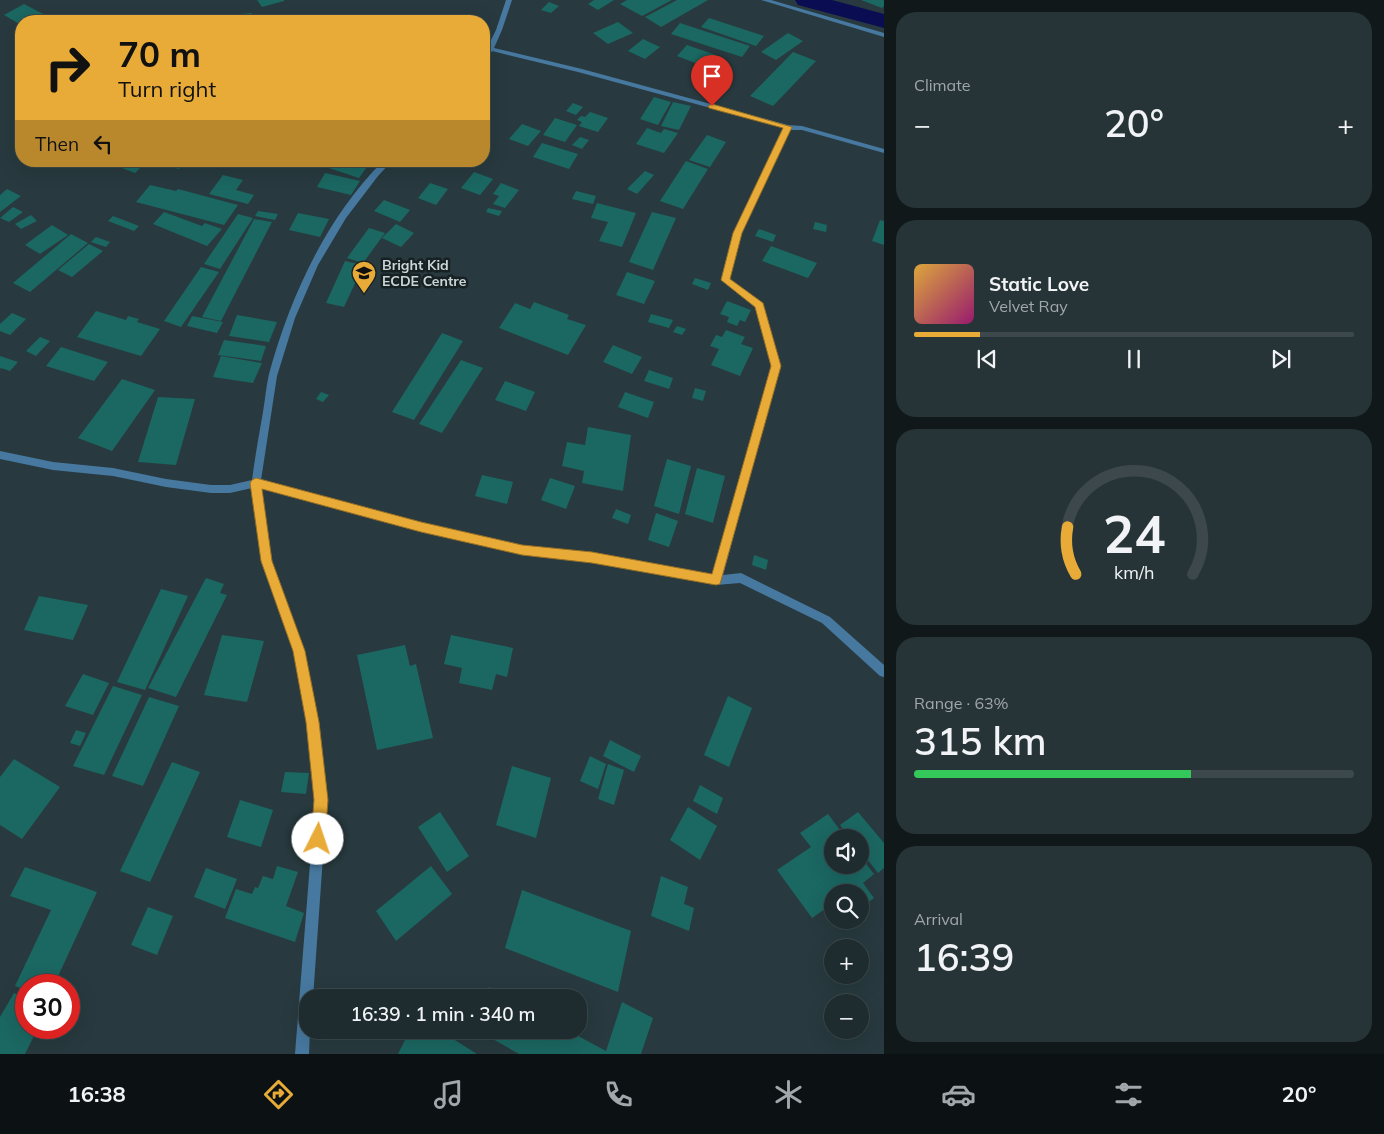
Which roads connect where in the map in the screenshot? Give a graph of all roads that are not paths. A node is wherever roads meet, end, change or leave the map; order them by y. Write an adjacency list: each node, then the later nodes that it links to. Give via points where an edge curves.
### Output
1 (509, 0): 4 (street)
2 (764, 0): 3 (street)
3 (884, 35)
4 (490, 49): 5 (street)
5 (788, 127): 6 (street); 10 (street, via 737,233 725,280 760,306 776,366)
6 (884, 150)
7 (382, 167): 9 (street, via 343,216 314,265 291,318 273,376)
8 (0, 455): 9 (street, via 211,489 230,489)
9 (256, 483): 10 (street, via 522,550 592,557); 12 (street, via 266,561 299,651 313,722 321,800)
10 (716, 580): 11 (street, via 741,578 826,620)
11 (884, 672)
12 (302, 1054)

